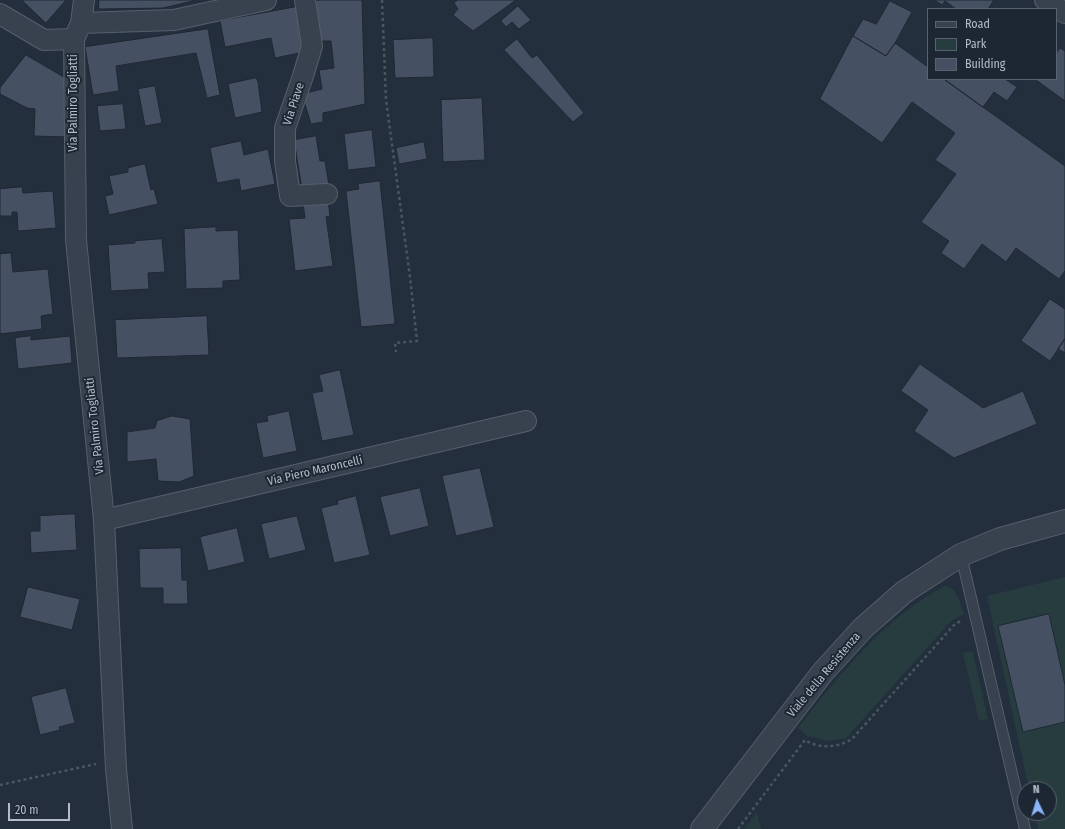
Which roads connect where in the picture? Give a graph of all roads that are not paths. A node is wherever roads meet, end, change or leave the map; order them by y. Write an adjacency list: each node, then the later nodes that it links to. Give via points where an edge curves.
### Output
1 (84, 0): 7 (street, Via Palmiro Togliatti)
2 (266, 0): 7 (street, via 174,20)
3 (305, 0): 8 (street, Via Piave, via 312,46 285,128 285,161 290,196)
4 (1045, 0): 5 (street)
5 (1065, 13)
6 (0, 14): 7 (street, via 44,40)
7 (77, 31): 10 (street, Via Palmiro Togliatti, via 76,240)
8 (328, 194)
9 (526, 421): 10 (street, Via Piero Maroncelli)
10 (104, 520): 13 (street, Via Palmiro Togliatti, via 116,769)
11 (1065, 521): 12 (street, Viale della Resistenza, via 1000,539)
12 (961, 555): 14 (street, Viale della Resistenza, via 904,592 863,628 823,672); 15 (lane)
13 (122, 829)
14 (702, 829)
15 (1025, 829)

